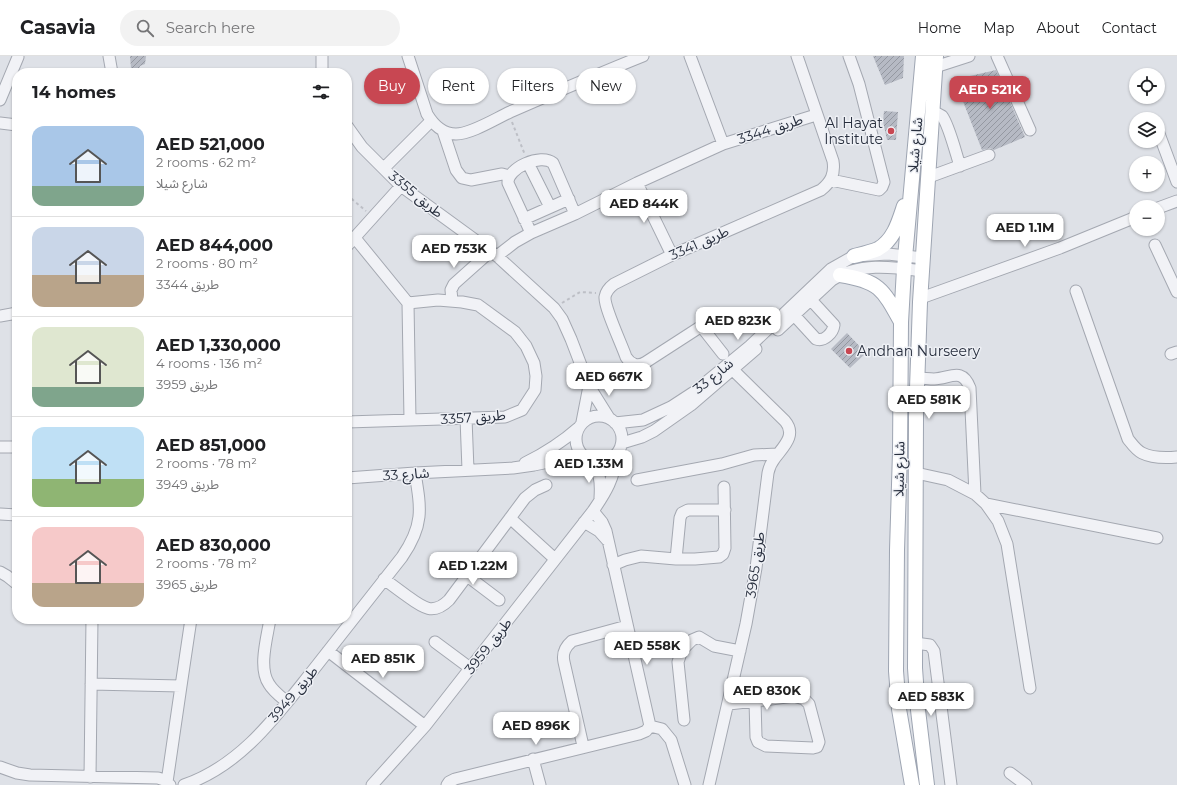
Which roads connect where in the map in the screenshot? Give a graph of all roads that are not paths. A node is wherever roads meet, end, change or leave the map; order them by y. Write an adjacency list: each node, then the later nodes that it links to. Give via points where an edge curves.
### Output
1 (109, 56): 15 (street)
2 (322, 56): 16 (street)
3 (408, 56): 21 (street)
4 (643, 56): 24 (street, via 475,129 457,134)
5 (690, 56): 27 (street, طريق 3344)
6 (797, 56): 20 (street)
7 (849, 56): 35 (street, via 859,84 884,182 879,190)
8 (923, 56): 39 (main road, شارع شيلا)
9 (969, 56): 12 (street)
10 (997, 56): 25 (street)
11 (18, 57): 13 (street); 14 (street)
12 (936, 61): 19 (main road, شارع شيلا)
13 (13, 68)
14 (19, 68)
15 (111, 68)
16 (322, 68)
17 (12, 71): 18 (street)
18 (0, 100)
19 (933, 112): 31 (street, via 944,119); 34 (main road, شارع شيلا)
20 (816, 114): 27 (street, طريق 3344); 35 (street, via 832,161)
21 (431, 121): 24 (street); 32 (street)
22 (0, 123): 23 (street)
23 (12, 125)
24 (443, 130): 33 (street, via 456,170 462,178 471,180 502,174)
25 (1030, 130)
26 (352, 133): 32 (street, طريق 3355)
27 (723, 144): 37 (street, طريق 3344)
28 (1164, 148): 36 (street)
29 (989, 155): 31 (street)
30 (528, 162): 33 (street); 40 (street, via 546,159 553,162); 43 (street)
31 (960, 166): 34 (street)
32 (384, 168): 38 (street, طريق 3355)
33 (508, 176): 45 (street, via 508,183)
34 (929, 177): 55 (main road, شارع شيلا)
35 (831, 180): 52 (street, طريق 3341, via 822,190)
36 (1177, 182)
37 (637, 183): 44 (street, طريق 3344); 52 (street)
38 (402, 186): 48 (street); 51 (street, طريق 3355)
39 (911, 188): 53 (main road, via 895,232 888,241 879,248); 54 (main road, شارع شيلا)
40 (569, 199): 43 (street); 44 (street)
41 (1177, 201): 42 (street)
42 (1165, 205)
43 (550, 207): 45 (street)
44 (575, 214): 47 (street, طريق 3344)
45 (524, 219): 47 (street)
46 (1129, 220): 59 (street, via 1060,248)
47 (531, 233): 51 (street, طريق 3344)
48 (352, 241)
49 (352, 243): 62 (street)
50 (1155, 245): 58 (street)
51 (494, 253): 61 (street, طريق 3344, via 454,284 451,290); 72 (street, طريق 3355, via 554,308 562,319)
52 (672, 255): 68 (street, طريق 3341, via 614,284 606,293 606,305 626,357 631,363 642,364)
53 (854, 256): 54 (street, شارع 33, via 871,254); 75 (street, شارع 33, via 832,269 750,346 694,392 671,407 643,420)
54 (904, 262): 55 (street, شارع 33); 56 (street, شارع 33); 67 (main road, شارع شيلا)
55 (923, 264): 59 (main road, شارع شيلا)
56 (840, 275): 60 (street, شارع 33); 67 (main road, via 863,280 882,291)
57 (1076, 291): 83 (street, via 1128,439 1142,453 1167,458)
58 (1177, 292)
59 (920, 298): 71 (main road, شارع شيلا)
60 (811, 300): 64 (street, شارع 33); 64 (street, via 834,325 833,330 824,339 816,339)
61 (452, 301): 62 (street, طريق 3357); 73 (street, طريق 3357, via 478,305 515,332 526,346 534,363 536,376 535,390 522,410 505,417)
62 (408, 303): 74 (street)
63 (12, 314): 65 (street)
64 (794, 315): 70 (street, شارع 33)
65 (0, 316)
66 (714, 318): 68 (street)
67 (901, 322): 143 (main road, شارع شيلا, via 896,670 899,709)
68 (701, 326): 69 (street)
69 (723, 354)
70 (733, 370): 78 (street, شارع 33, via 691,405 654,431); 81 (street, طريق 3965, via 788,425 789,438)
71 (918, 378): 88 (main road, شارع شيلا); 93 (street, via 935,379 953,374 967,380 970,388)
72 (590, 386): 75 (street, طريق 3355); 77 (street)
73 (466, 418): 74 (street, طريق 3357); 86 (street)
74 (410, 420): 76 (street, طريق 3357)
75 (612, 420): 77 (street, via 595,416); 78 (street, via 620,429)
76 (352, 422)
77 (580, 425): 84 (street, via 576,442); 85 (street, شارع 33, via 563,442)
78 (622, 443): 82 (street)
79 (0, 447): 80 (street)
80 (12, 447)
81 (777, 454): 90 (street, via 754,455 722,464); 120 (street, طريق 3965, via 768,473 752,589)
82 (615, 455): 84 (street, via 602,462); 95 (street, طريق 3959, via 614,472)
83 (1177, 456)
84 (585, 458): 85 (street, شارع 33); 95 (street, via 593,464 600,476)
85 (513, 468): 86 (street, شارع 33)
86 (468, 470): 87 (street, شارع 33)
87 (415, 473): 89 (street, شارع 33); 108 (street, طريق 3949, via 419,521 408,549)
88 (916, 473): 93 (street, via 948,480); 118 (main road, شارع شيلا)
89 (352, 478)
90 (637, 480)
91 (546, 485): 99 (street, via 530,493)
92 (724, 487): 96 (street)
93 (975, 494): 94 (street)
94 (986, 504): 101 (street); 124 (street, via 998,521 1007,544)
95 (596, 507): 100 (street, طريق 3959); 102 (street)
96 (725, 510): 104 (street, via 688,510 682,513); 104 (street, via 725,548 720,557)
97 (0, 514): 98 (street)
98 (12, 515)
99 (510, 518): 103 (street); 107 (street)
100 (584, 522): 102 (street, via 600,531); 103 (street, طريق 3959)
101 (1157, 538)
102 (607, 540): 105 (street)
103 (555, 559): 121 (street, طريق 3959)
104 (676, 559): 105 (street, via 641,556)
105 (613, 565): 116 (street)
106 (0, 572): 109 (street)
107 (466, 575): 108 (street, via 444,604 433,609 421,606); 110 (street)
108 (384, 579): 111 (street, طريق 3949)
109 (12, 580)
110 (499, 600)
111 (352, 620)
112 (92, 624): 122 (street)
113 (190, 624): 123 (street)
114 (269, 624): 126 (street, via 264,663 265,675 270,686)
115 (349, 624): 119 (street, طريق 3949)
116 (627, 626): 130 (street); 131 (street, via 572,642 563,653)
117 (435, 642): 121 (street)
118 (915, 643): 144 (main road, شارع شيلا, via 918,710); 145 (street, via 930,645 934,651)
119 (328, 651): 126 (street, طريق 3949); 129 (street)
120 (740, 651): 127 (street, طريق 3965); 128 (street, via 714,646 699,637 694,638 682,650 678,662)
121 (470, 668): 129 (street, طريق 3959)
122 (91, 684): 123 (street); 135 (street)
123 (181, 686): 136 (street)
124 (1030, 688)
125 (755, 701): 125 (street, via 794,696 804,699 810,707 817,747 760,744 756,737); 127 (street)
126 (287, 702): 138 (street, طريق 3949, via 236,757 213,772)
127 (729, 704): 142 (street, طريق 3965)
128 (684, 720)
129 (425, 726): 137 (street, طريق 3959)
130 (650, 726): 131 (street, via 639,734); 141 (street, via 662,729 672,740)
131 (583, 746): 132 (street)
132 (533, 759): 139 (street, via 455,779); 140 (street)
133 (0, 768): 135 (street, via 30,775)
134 (1010, 773): 146 (street)
135 (90, 777): 136 (street)
136 (165, 781)
137 (373, 784)
138 (184, 785)
139 (447, 785)
140 (540, 785)
141 (685, 785)
142 (709, 785)
143 (912, 785)
144 (927, 785)
145 (951, 785)
146 (1026, 785)

